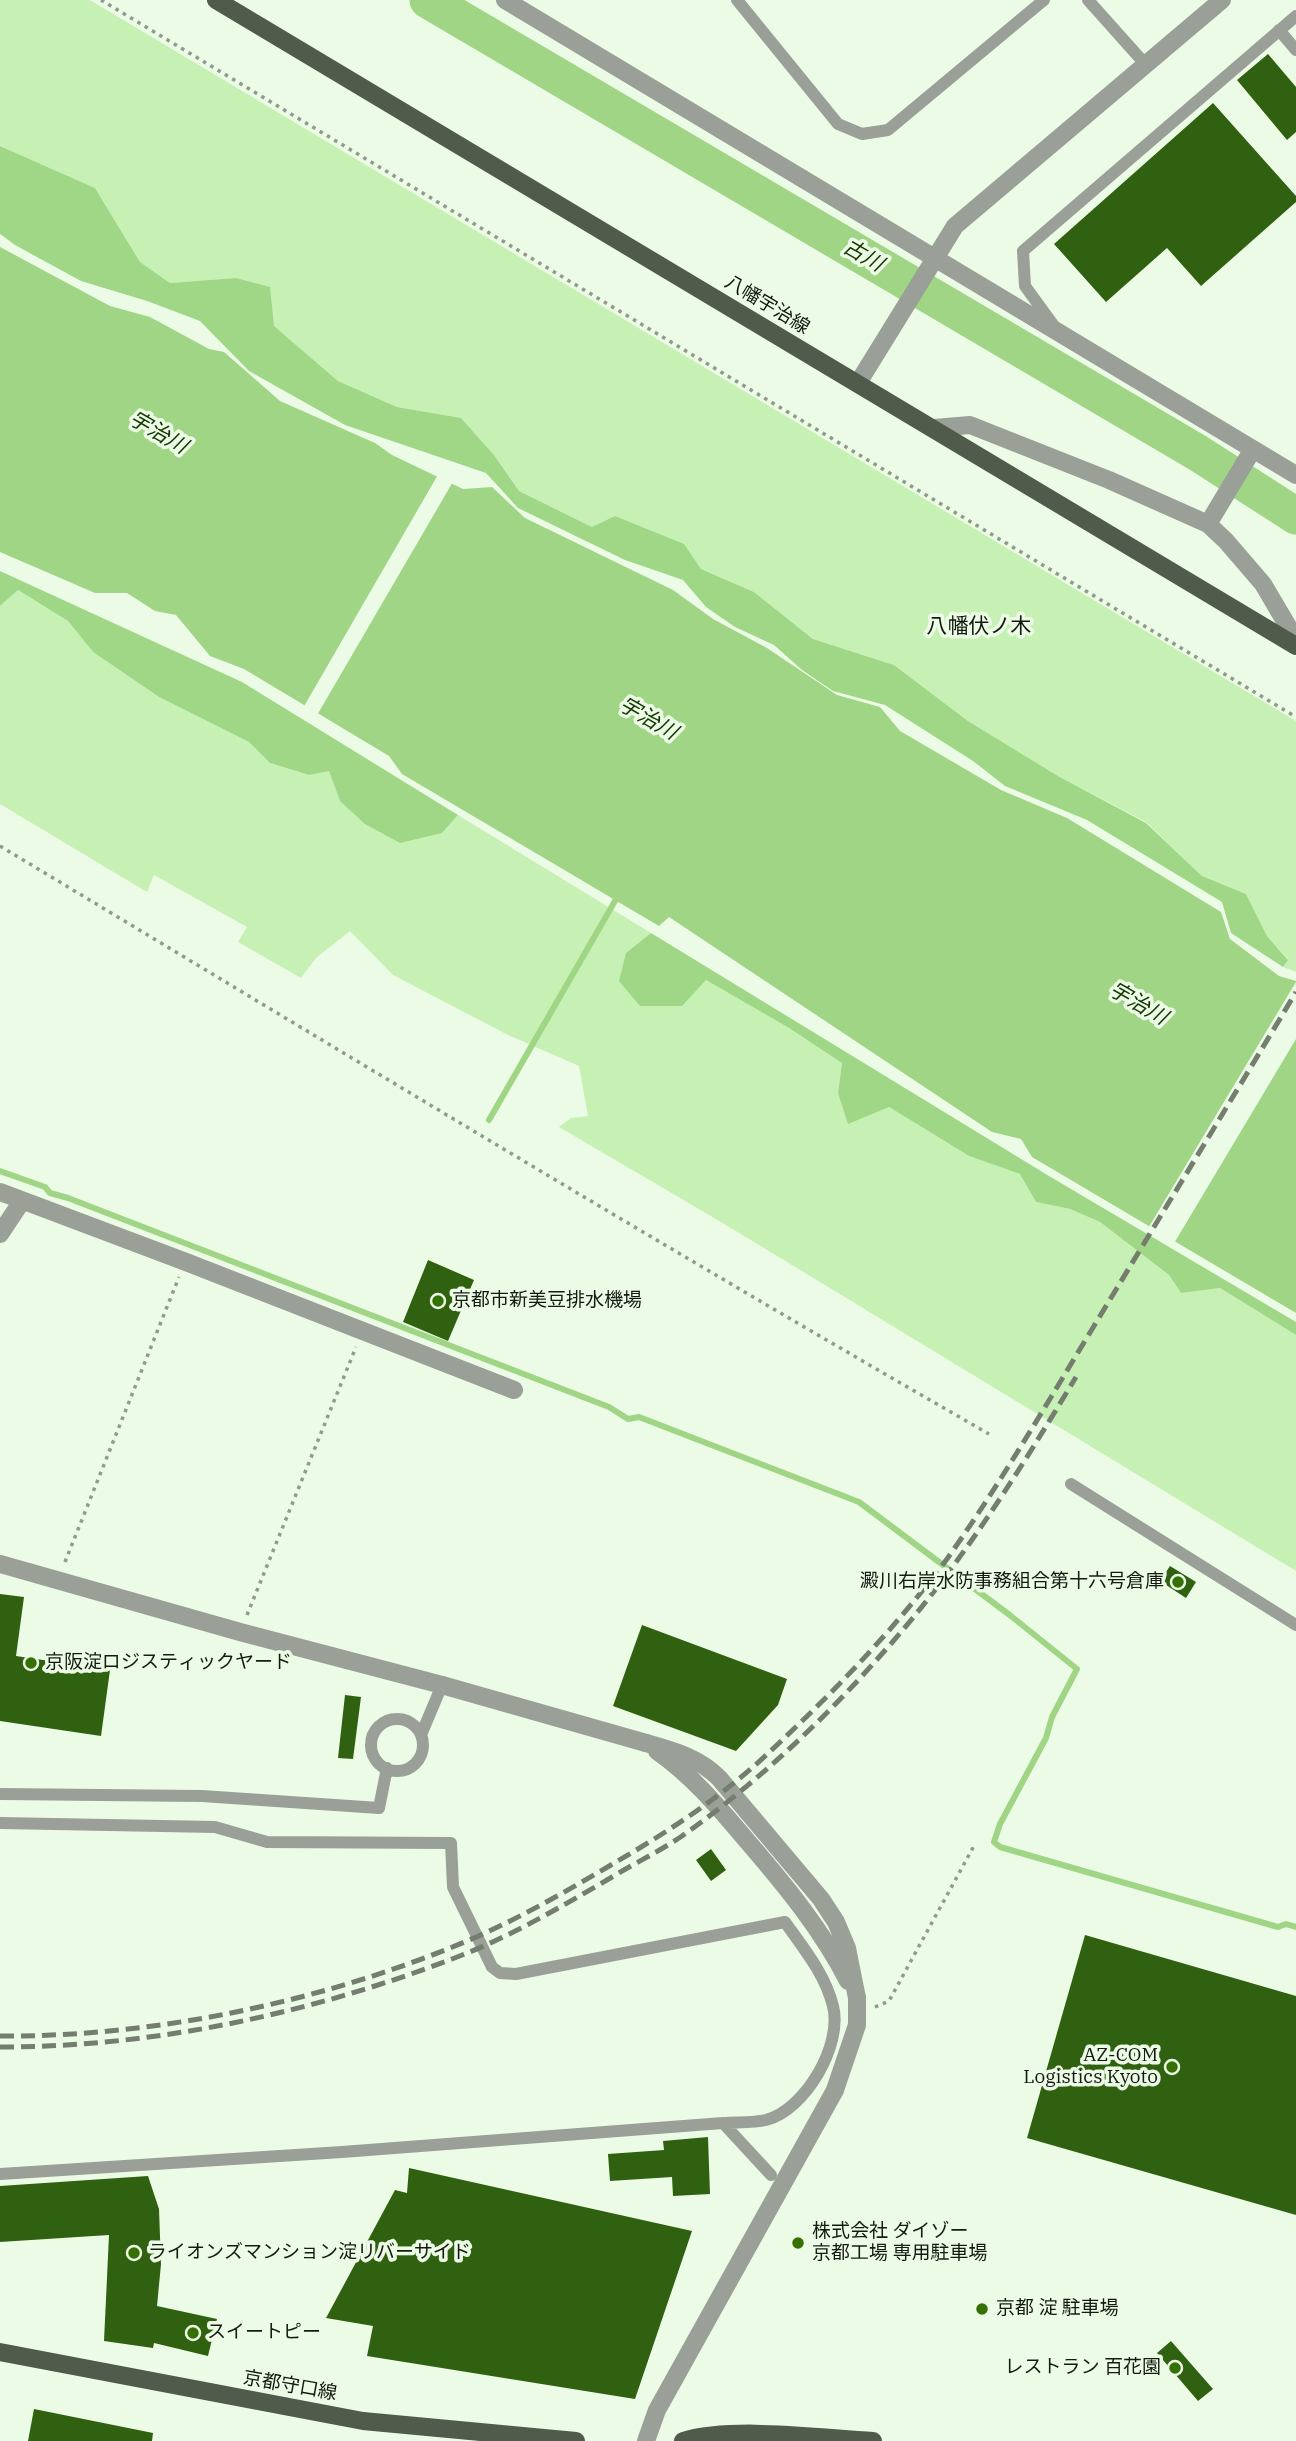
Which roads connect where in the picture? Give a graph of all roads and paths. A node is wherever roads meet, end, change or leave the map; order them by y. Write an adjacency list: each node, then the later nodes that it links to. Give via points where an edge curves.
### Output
1 (100, 0): 20 (path)
2 (216, 0): 14 (main road, 八幡宇治線)
3 (505, 0): 12 (street)
4 (737, 0): 5 (lane, via 838,124 862,134 888,131)
5 (1044, 0)
6 (1088, 0): 11 (lane)
7 (1222, 0): 11 (street)
8 (1296, 16): 9 (lane)
9 (1279, 30): 10 (lane); 13 (lane, via 1023,251 1025,286)
10 (1296, 50)
11 (1146, 65): 12 (street, via 955,226)
12 (935, 258): 13 (street); 14 (street)
13 (1058, 332): 16 (street)
14 (858, 383): 15 (main road, 八幡宇治線)
15 (934, 428): 18 (street, via 971,425); 19 (main road, 八幡宇治線)
16 (1249, 457): 17 (street); 18 (street)
17 (1296, 475)
18 (1208, 524): 19 (street, via 1263,583)
19 (1296, 643)
20 (1296, 717)
21 (0, 846): 28 (path, via 378,1075)
22 (0, 1192): 23 (street)
23 (22, 1201): 24 (street); 25 (street)
24 (0, 1234)
25 (186, 1262): 26 (street); 31 (path)
26 (362, 1332): 27 (street); 33 (path)
27 (514, 1390)
28 (989, 1434)
29 (1071, 1484): 32 (lane)
30 (0, 1564): 31 (street)
31 (58, 1580): 33 (street)
32 (1296, 1625)
33 (240, 1632): 34 (street)
34 (442, 1685): 35 (lane); 40 (street, via 705,1764 836,1922 847,1948)
35 (421, 1735): 36 (lane, via 423,1750 415,1763 402,1770); 36 (lane, via 403,1720 379,1726 372,1749)
36 (387, 1768): 37 (lane, via 379,1808 202,1796)
37 (0, 1794)
38 (0, 1824): 41 (lane, via 215,1827 267,1842 451,1843 453,1887 492,1967 500,1973 516,1974 785,1922 822,1974 834,2009 831,2040 819,2074 784,2112 766,2120)
39 (975, 1844): 40 (path, via 889,2001)
40 (857, 2006): 46 (street, via 857,2025 835,2090 657,2410)
41 (723, 2123): 42 (lane); 43 (lane)
42 (0, 2174)
43 (771, 2175)
44 (0, 2352): 45 (main road, 京都守口線, via 363,2421)
45 (576, 2441)
46 (646, 2441)
47 (683, 2441): 48 (main road, via 701,2435)
48 (873, 2441)

